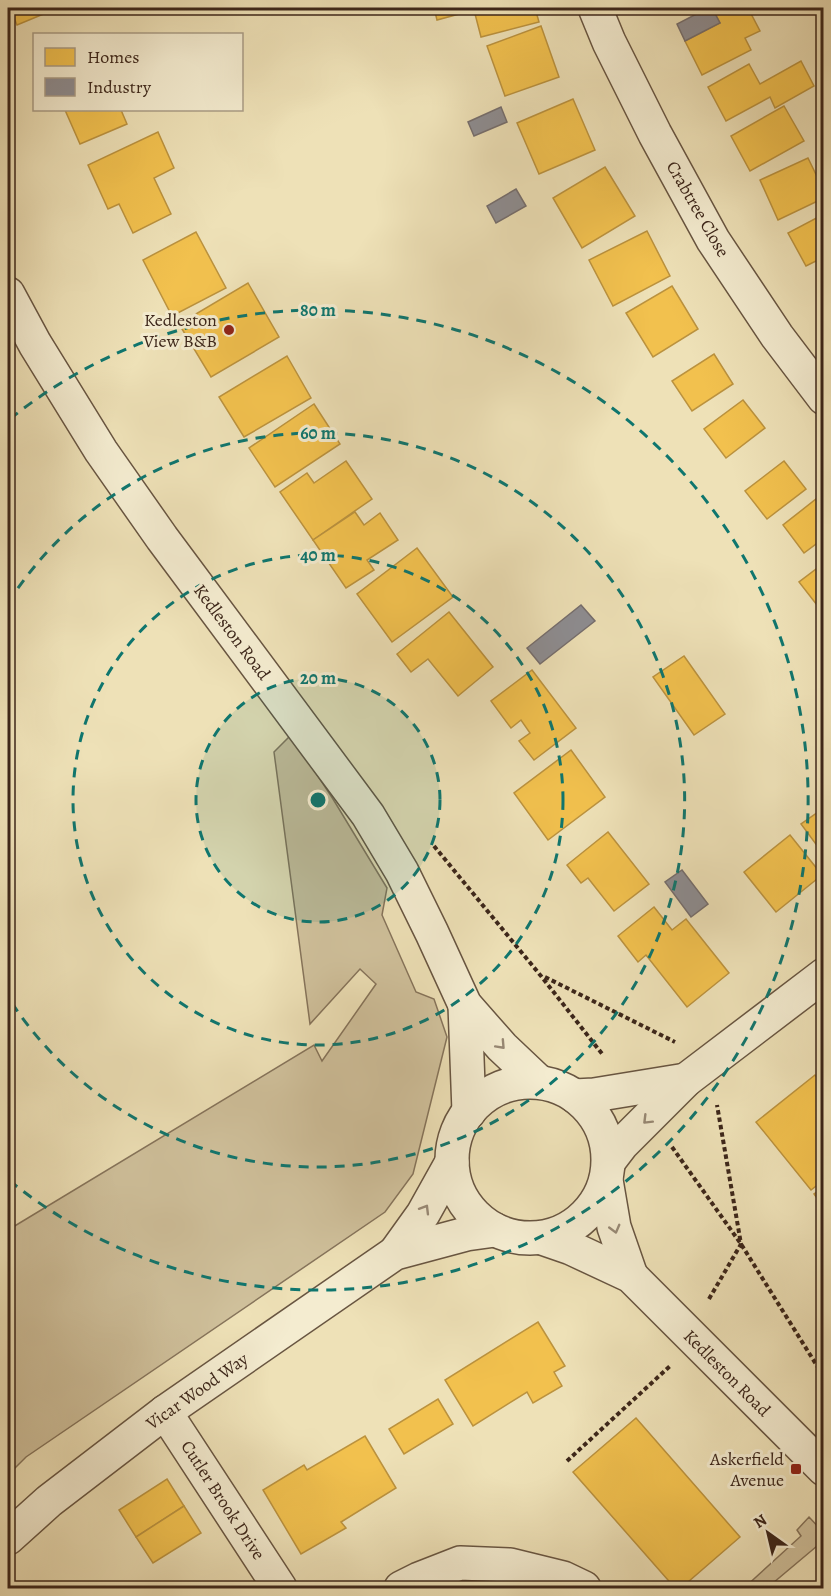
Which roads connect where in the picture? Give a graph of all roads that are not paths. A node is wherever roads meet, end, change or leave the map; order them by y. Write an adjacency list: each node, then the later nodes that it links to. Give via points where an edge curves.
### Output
1 (595, 8): 3 (street, Crabtree Close, via 655,134 713,240)
2 (8, 294): 5 (street, Kedleston Road, via 100,451 368,815 402,872)
3 (824, 398)
4 (824, 975): 6 (street)
5 (465, 1005): 7 (street, Kedleston Road, one-way to 7); 9 (street, Kedleston Road)
6 (686, 1080): 8 (street); 11 (street, one-way to 11, via 622,1144)
7 (539, 1082): 8 (street); 9 (street, via 500,1088)
8 (575, 1096): 11 (street, via 600,1124 607,1142)
9 (469, 1112): 10 (street, via 459,1130)
10 (452, 1162): 12 (street, via 462,1199); 14 (street, Vicar Wood Way, one-way to 10, via 423,1214)
11 (607, 1171): 13 (street, via 599,1197 589,1212 559,1233); 15 (street, Kedleston Road, one-way to 15, via 614,1227)
12 (495, 1230): 13 (street, via 518,1238); 14 (street, Vicar Wood Way)
13 (542, 1238): 15 (street, Kedleston Road)
14 (394, 1253): 16 (street, Vicar Wood Way)
15 (631, 1276): 17 (street, Kedleston Road)
16 (165, 1412): 18 (street, Vicar Wood Way, via 49,1501); 19 (street, Cutler Brook Drive)
17 (824, 1469)
18 (8, 1538)
19 (280, 1588)
20 (401, 1588): 21 (street, via 460,1563 510,1565 563,1578)
21 (584, 1588)

